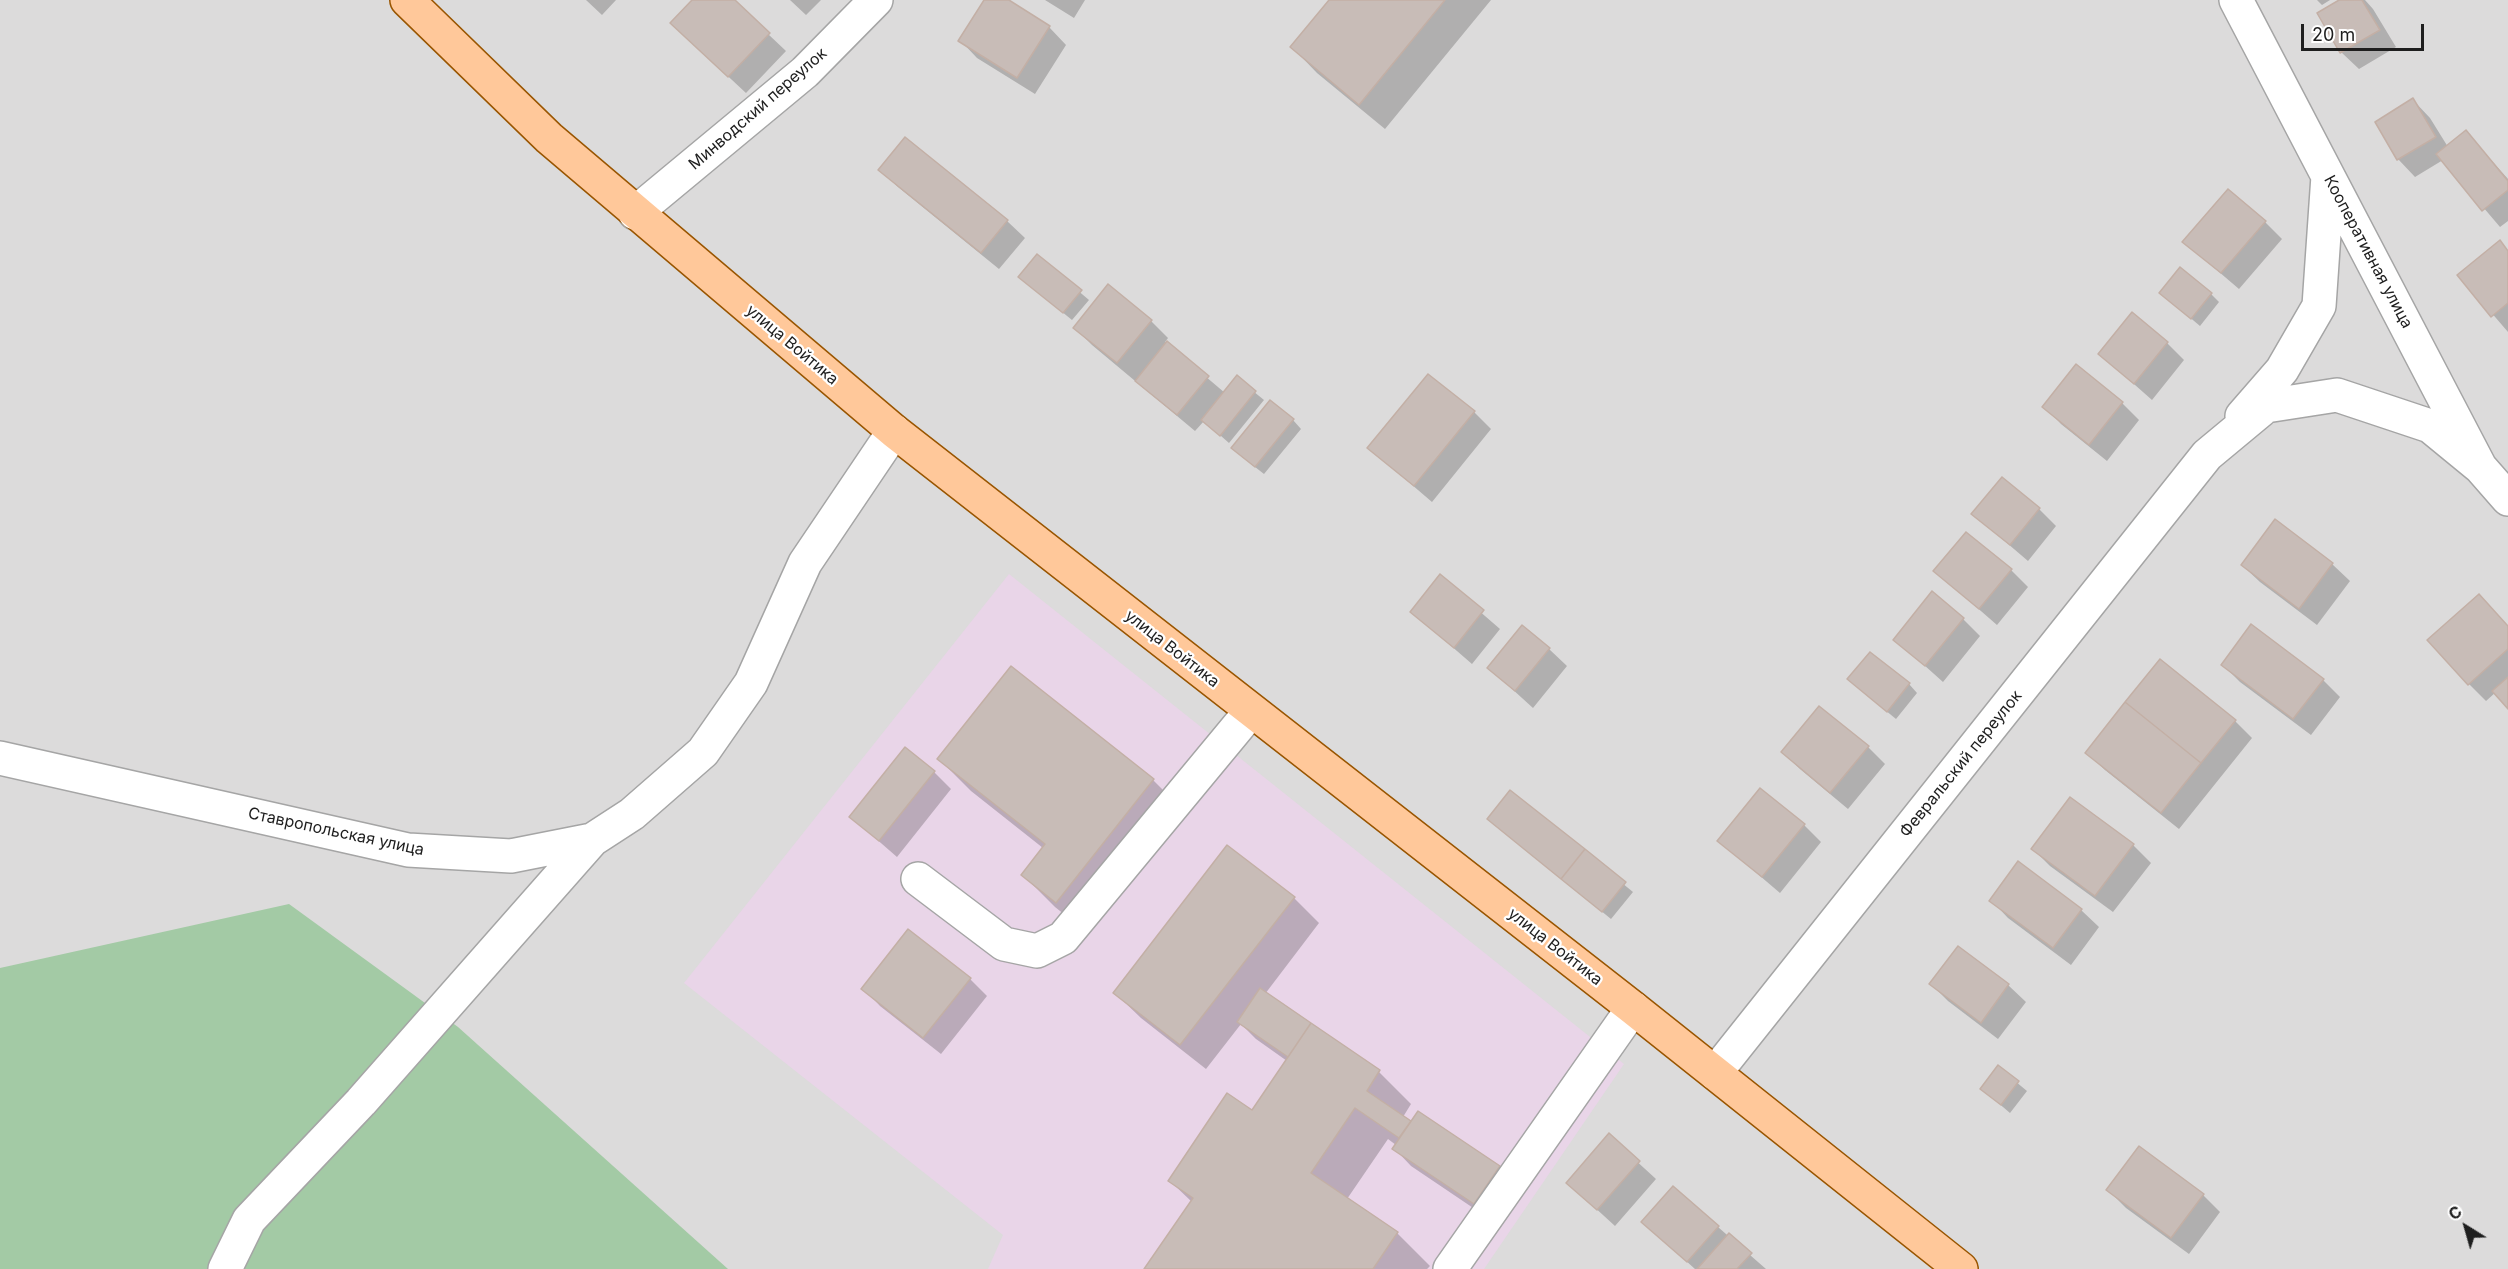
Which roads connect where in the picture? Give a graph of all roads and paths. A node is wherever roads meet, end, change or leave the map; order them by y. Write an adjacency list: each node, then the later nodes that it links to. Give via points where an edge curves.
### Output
1 (407, 0): 5 (main road, улица Войтика, via 549,138)
2 (876, 0): 5 (street, Минводский переулок, via 805,72)
3 (2236, 0): 4 (street, Кооперативная улица)
4 (2328, 176): 7 (street, Февральский переулок, via 2319,306 2282,370); 8 (street, Кооперативная улица)
5 (635, 213): 6 (main road, улица Войтика)
6 (894, 431): 10 (main road, улица Войтика); 12 (street, Ставропольская улица, via 805,563 751,683 703,752 632,814)
7 (2207, 455): 8 (street, Февральский переулок, via 2266,406 2337,395 2430,426); 15 (street, Февральский переулок)
8 (2481, 467): 9 (street, Кооперативная улица)
9 (2508, 499)
10 (1251, 711): 13 (street, via 1063,939 1037,951 1004,944); 14 (main road, улица Войтика)
11 (0, 758): 12 (street, Ставропольская улица, via 408,850 511,856)
12 (592, 840): 16 (street, via 361,1102 249,1220)
13 (918, 879)
14 (1633, 1008): 15 (main road, улица Войтика); 17 (street)
15 (1715, 1073): 18 (main road, улица Войтика)
16 (225, 1269)
17 (1450, 1269)
18 (1960, 1269)

